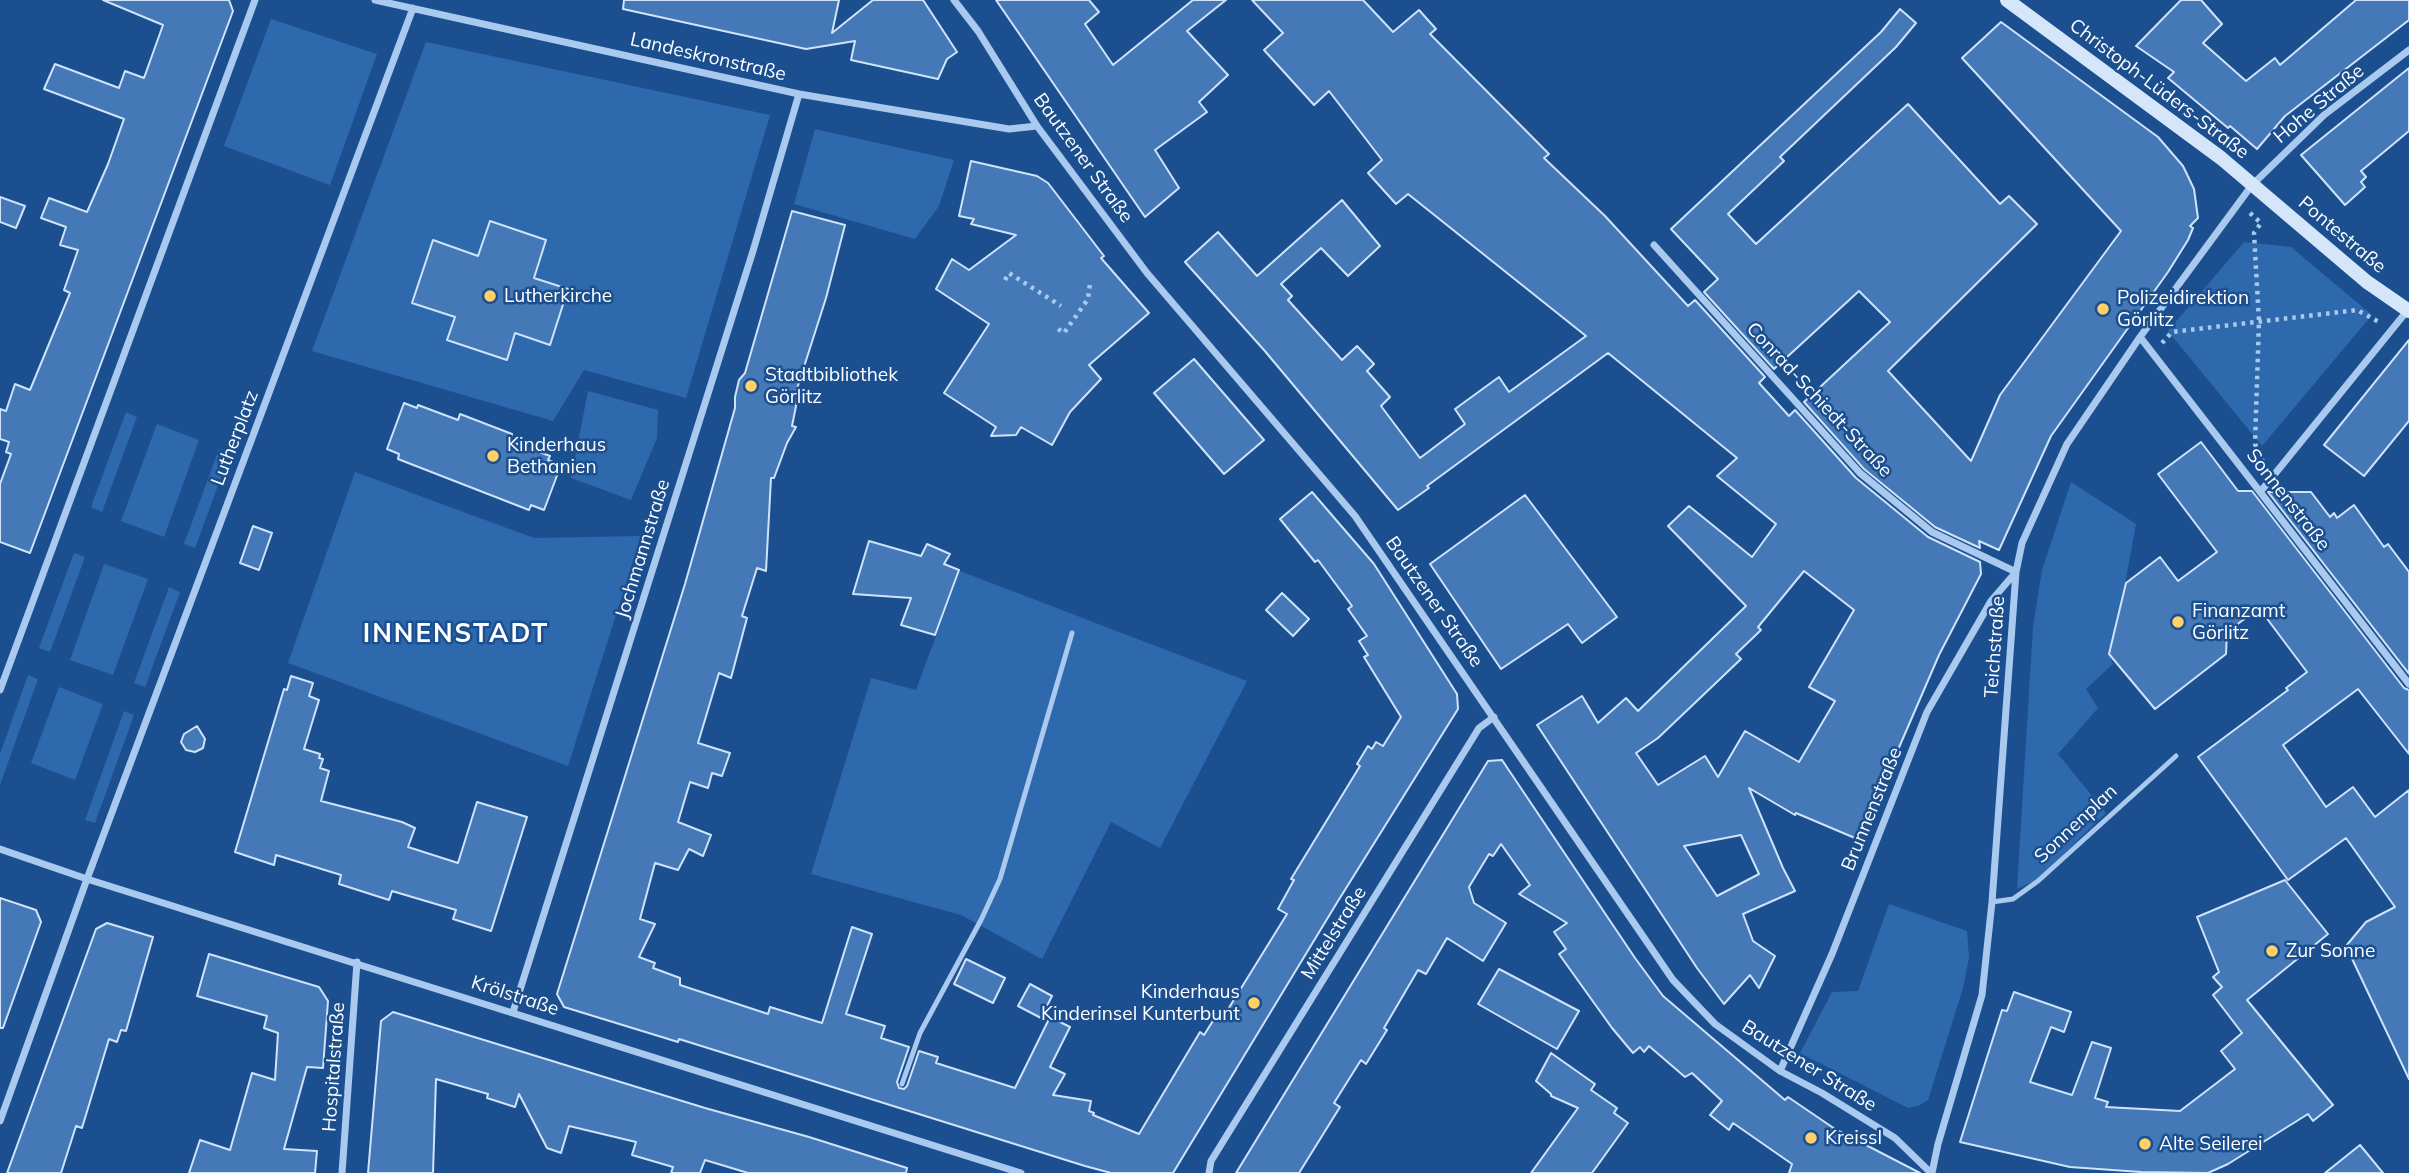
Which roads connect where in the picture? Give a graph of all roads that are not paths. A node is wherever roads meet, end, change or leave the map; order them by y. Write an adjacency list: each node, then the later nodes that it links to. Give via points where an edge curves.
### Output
1 (255, 0): 17 (street)
2 (375, 0): 5 (street, Landeskronstraße)
3 (954, 0): 8 (street, Bautzener Straße)
4 (2007, 0): 9 (street, Christoph-Lüders-Straße)
5 (413, 8): 7 (street, Landeskronstraße); 21 (street, Lutherplatz)
6 (2409, 50): 9 (street, Hohe Straße, via 2325,115)
7 (799, 94): 8 (street, Landeskronstraße, via 1009,129); 24 (street, Jochmannstraße)
8 (1037, 126): 18 (street, Bautzener Straße, via 1147,273 1355,516)
9 (2252, 185): 11 (street, Pontestraße); 12 (street, Teichstraße)
10 (1654, 245): 14 (street, Conrad-Schiedt-Straße, via 1860,473 1932,532)
11 (2408, 311): 13 (street)
12 (2140, 337): 13 (street, Sonnenstraße); 14 (street, Teichstraße, via 2067,444 2021,543)
13 (2261, 491): 16 (street, Sonnenstraße)
14 (2016, 572): 22 (street, Teichstraße); 25 (street, Brunnenstraße, via 1991,601 1927,712 1832,954)
15 (1072, 633): 26 (lane, via 1000,879 920,1033)
16 (2409, 684)
17 (0, 690)
18 (1494, 717): 25 (street, Bautzener Straße, via 1673,980 1715,1024); 30 (street, Mittelstraße, via 1472,739 1212,1161)
19 (2176, 756): 22 (lane, Sonnenplan, via 2038,881 2013,899)
20 (0, 849): 21 (street, Krölstraße)
21 (87, 879): 23 (street, Krölstraße); 27 (street, Lutherplatz)
22 (1992, 902): 31 (street, Teichstraße, via 1982,995)
23 (356, 962): 24 (street, Krölstraße); 28 (street, Hospitalstraße)
24 (513, 1012): 29 (street, Krölstraße)
25 (1780, 1071): 31 (street, Bautzener Straße, via 1895,1138)
26 (902, 1084)
27 (0, 1121)
28 (342, 1173)
29 (1021, 1173)
30 (1209, 1173)
31 (1932, 1173)

